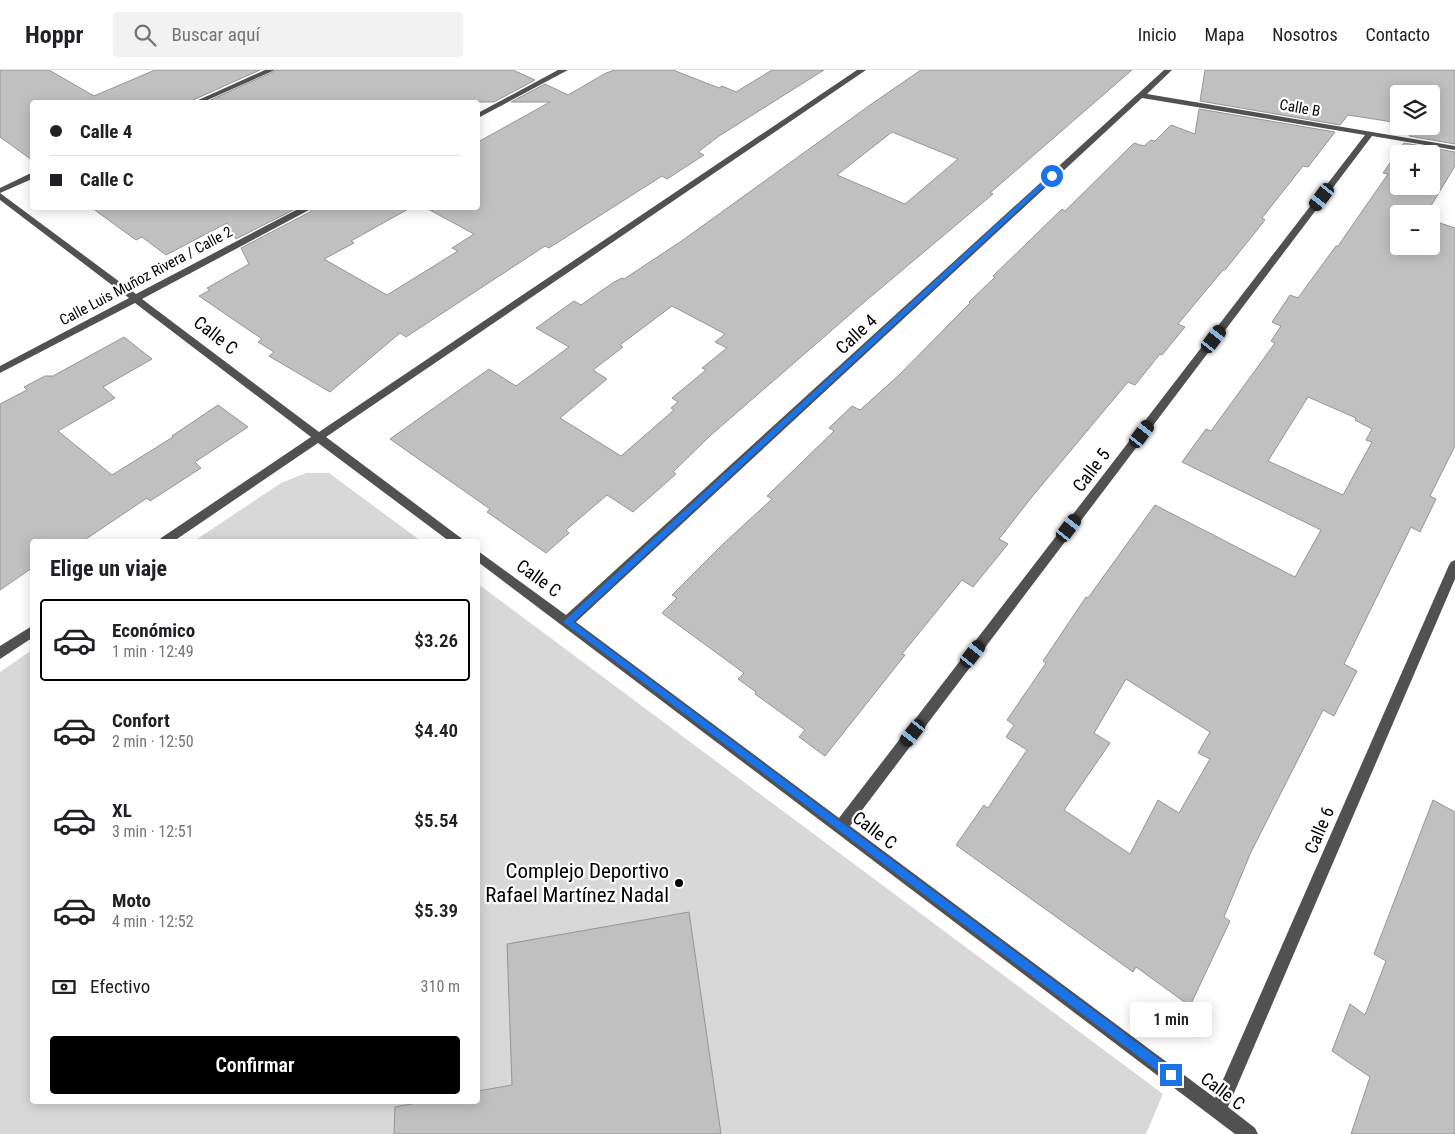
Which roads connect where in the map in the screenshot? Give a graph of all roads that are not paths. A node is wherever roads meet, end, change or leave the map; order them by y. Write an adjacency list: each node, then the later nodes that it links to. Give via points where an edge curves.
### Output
1 (271, 70): 6 (street)
2 (564, 70): 7 (street)
3 (862, 70): 16 (street)
4 (1168, 70): 5 (street, Calle 4)
5 (1140, 95): 8 (street, Calle B); 21 (street, Calle 4)
6 (203, 100)
7 (480, 115)
8 (1370, 134): 9 (street, Calle B); 24 (street, Calle 5)
9 (1455, 148)
10 (30, 177): 11 (street)
11 (0, 191)
12 (0, 196): 14 (street, Calle C)
13 (302, 210): 14 (street, Calle Luis Muñoz Rivera / Calle 2)
14 (136, 297): 15 (street, Calle Luis Muñoz Rivera / Calle 2); 16 (street, Calle C)
15 (0, 370)
16 (318, 438): 17 (street); 18 (street, Calle C)
17 (169, 539)
18 (454, 539)
19 (480, 557): 21 (street, Calle C)
20 (1455, 565): 25 (street, Calle 6)
21 (567, 622): 24 (street, Calle C)
22 (30, 632): 23 (street)
23 (0, 653)
24 (840, 828): 25 (street, Calle C)
25 (1218, 1110): 26 (street, Calle C)
26 (1250, 1134)

